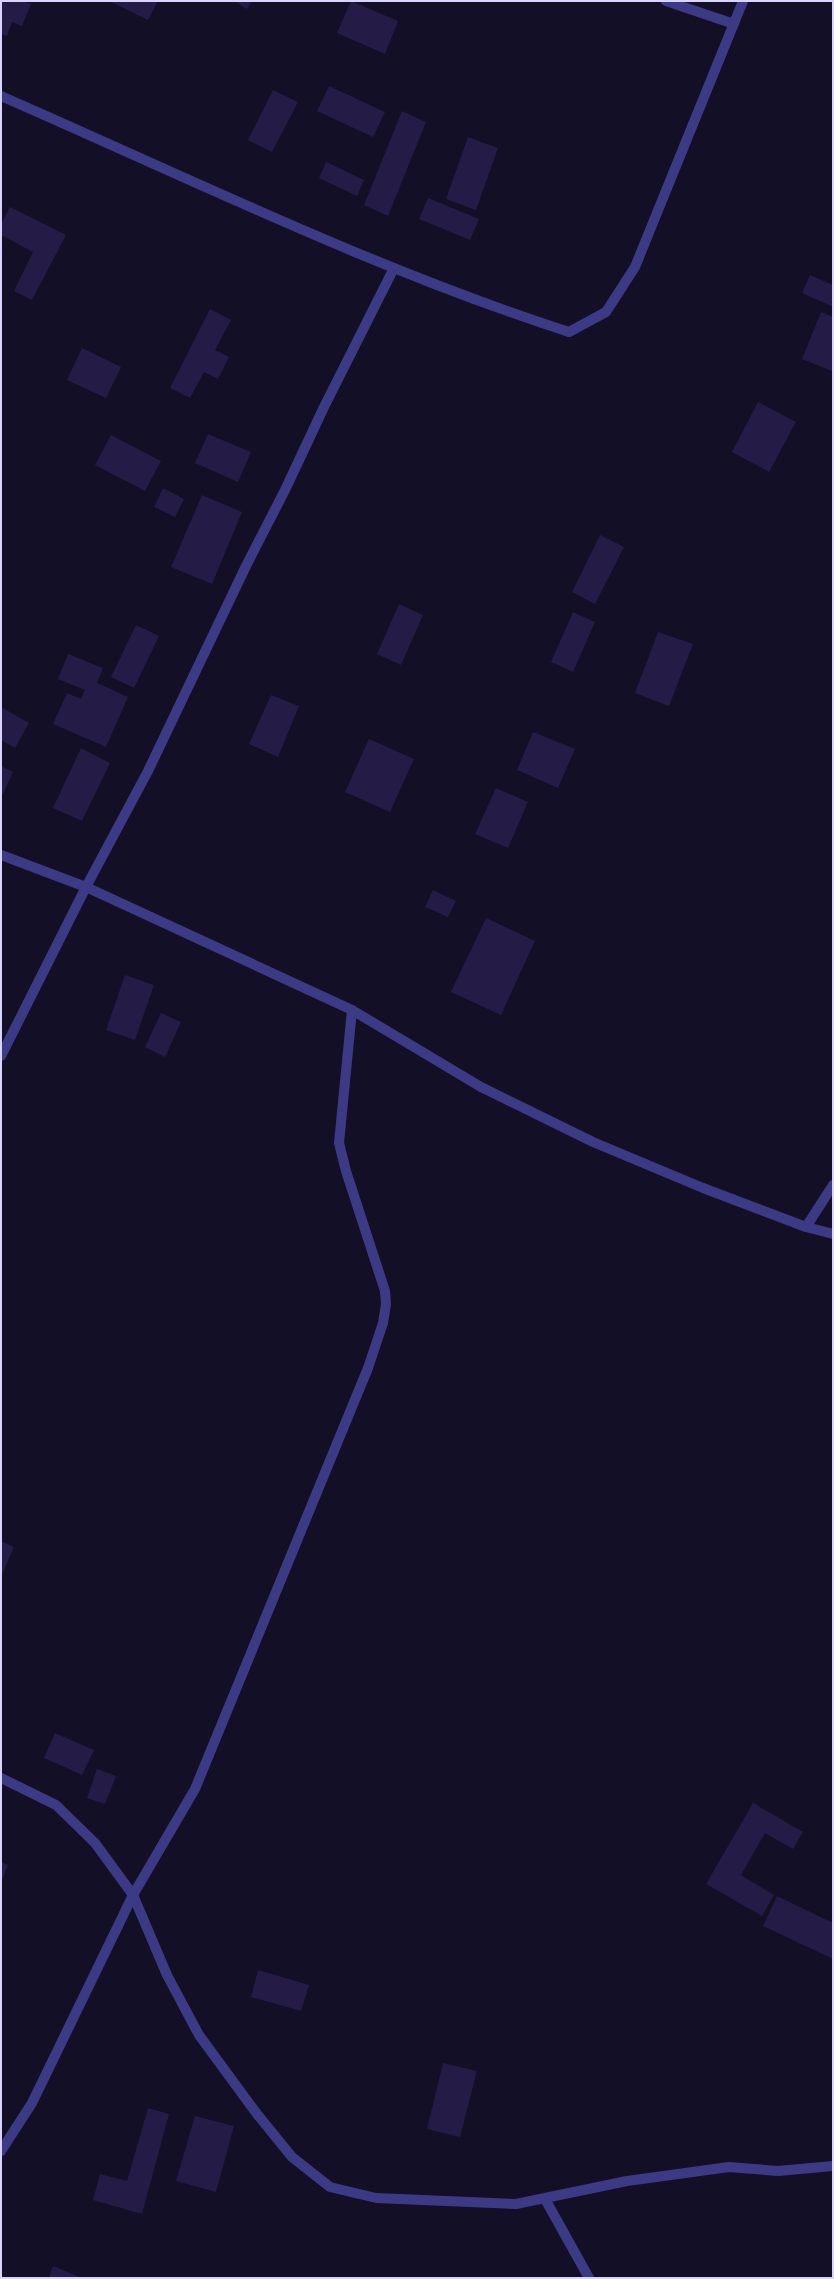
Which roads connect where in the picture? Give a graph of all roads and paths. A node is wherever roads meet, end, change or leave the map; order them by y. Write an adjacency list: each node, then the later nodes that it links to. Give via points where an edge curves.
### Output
1 (666, 1): 3 (street)
2 (743, 1): 3 (street)
3 (734, 24): 5 (street, via 636,267 606,312 569,332)
4 (1, 96): 5 (street)
5 (393, 270): 7 (street, via 324,407 286,490 246,566 148,771)
6 (1, 855): 7 (street)
7 (86, 887): 8 (street); 9 (street)
8 (352, 1010): 11 (street, via 481,1086 593,1142); 14 (street, via 339,1143 385,1291 383,1323 368,1368 293,1555 195,1789)
9 (1, 1056)
10 (833, 1185): 11 (street)
11 (806, 1227): 12 (street)
12 (833, 1234)
13 (1, 1778): 14 (street, via 56,1805 95,1843)
14 (133, 1895): 15 (street, via 32,2103); 17 (street, via 167,1975 199,2034 292,2157 330,2187 376,2198 439,2202 516,2204)
15 (2, 2146)
16 (833, 2166): 17 (street, via 778,2171 729,2167 627,2181)
17 (545, 2199): 18 (street)
18 (589, 2278)

